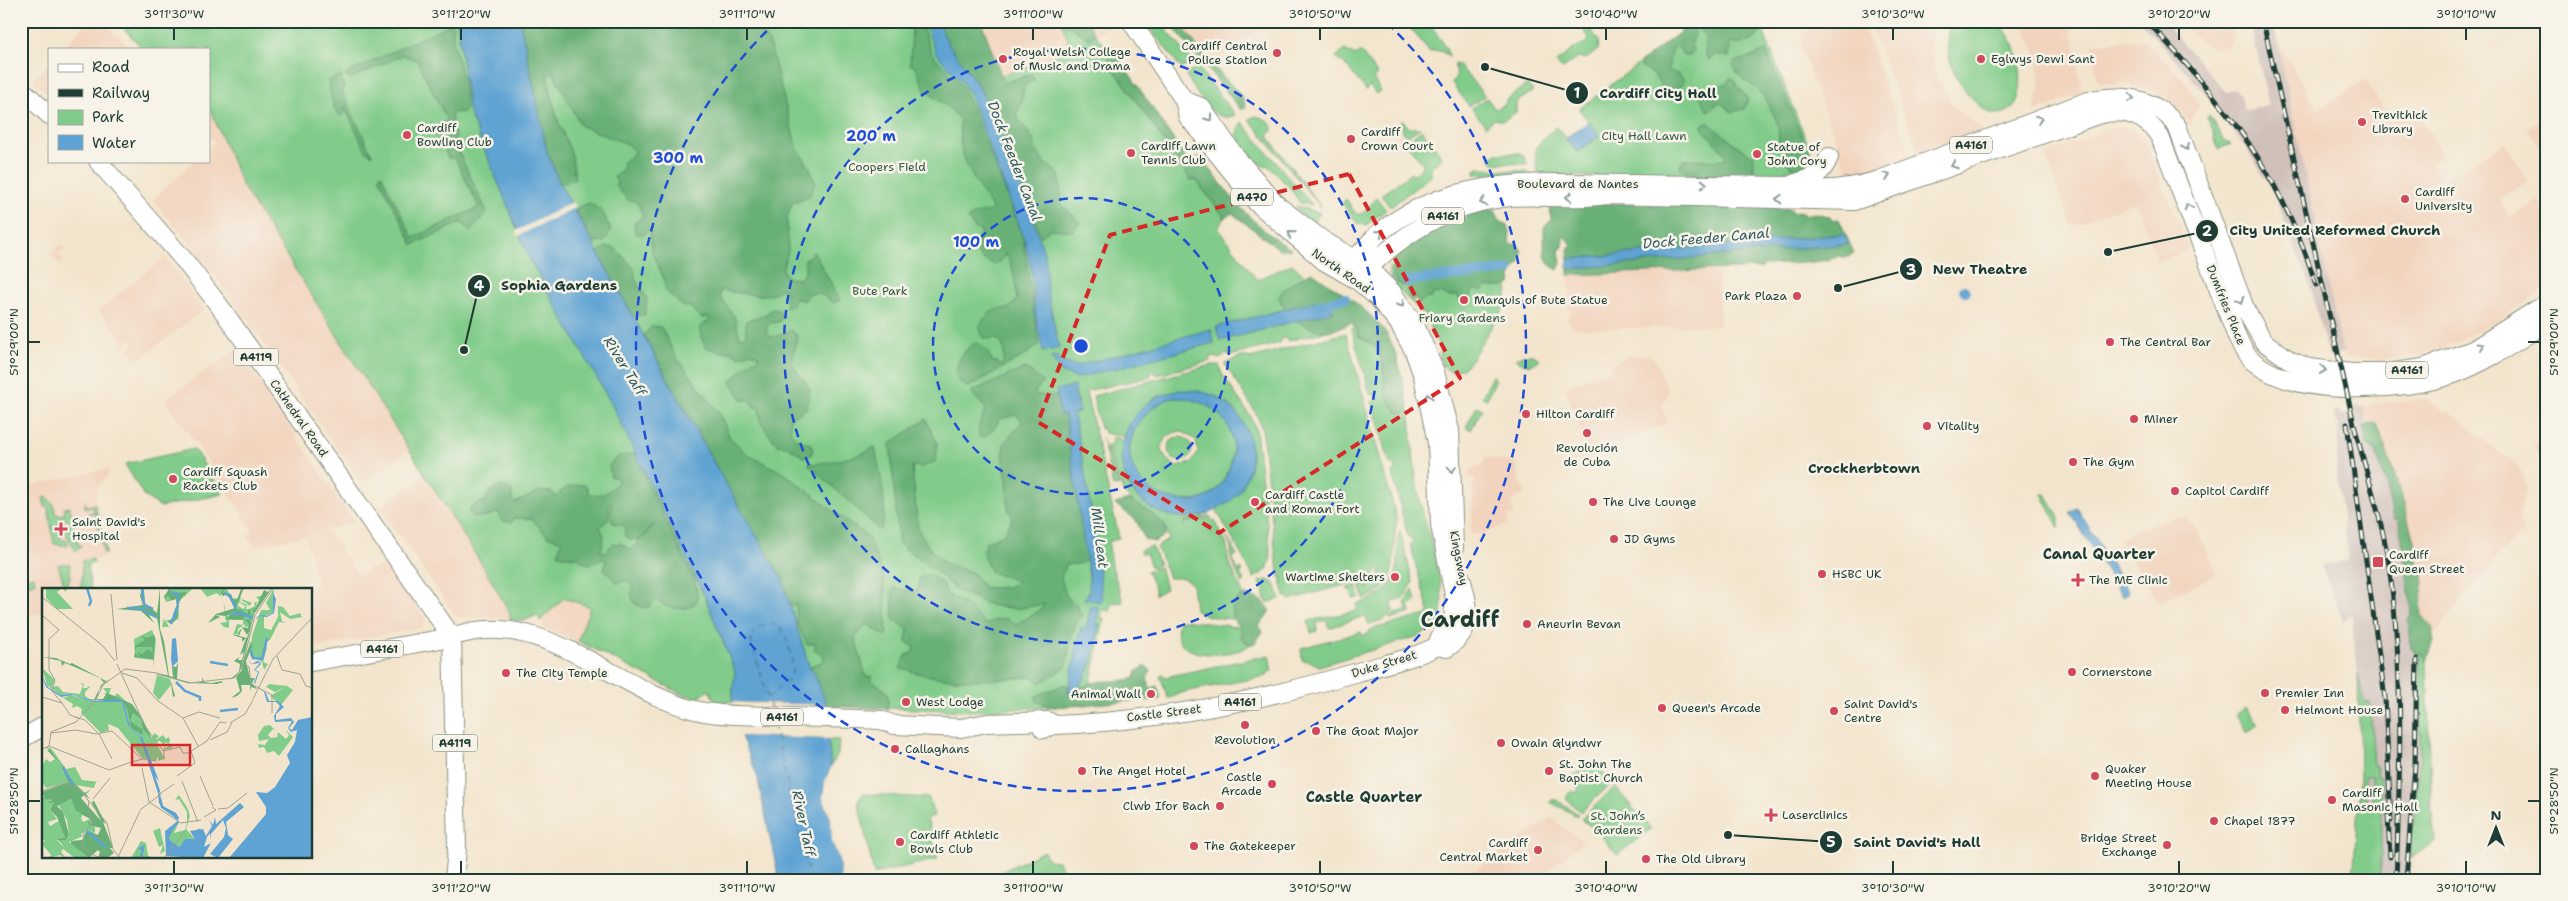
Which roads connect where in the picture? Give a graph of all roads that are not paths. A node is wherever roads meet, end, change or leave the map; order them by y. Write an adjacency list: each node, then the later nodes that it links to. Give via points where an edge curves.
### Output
1 (1131, 21): 8 (main road, North Road / A470, via 1184,100 1201,107 1235,156 1278,206)
2 (21, 89): 3 (main road)
3 (48, 114)
4 (1829, 157): 6 (main road, via 1817,176)
5 (99, 162): 13 (main road, Cathedral Road / A4119, via 216,302)
6 (1788, 186): 7 (main road, Boulevard de Nantes / A4161); 8 (main road, Boulevard de Nantes / A4161, one-way to 6, via 1380,233 1410,213 1452,195 1489,186 1555,183)
7 (1843, 195): 8 (main road, Boulevard de Nantes / A4161, one-way to 8, via 1606,195 1499,199 1431,221); 9 (main road, Dumfries Place / A4161, one-way to 9, via 1858,186 2073,106 2102,98 2141,99 2159,108 2177,126 2240,298 2264,342 2278,354 2309,368 2334,372 2372,374 2423,368 2472,350); 10 (main road, Dumfries Place / A4161, one-way to 7, via 2470,367 2424,382 2383,388 2345,388 2269,372 2252,360 2237,337 2160,138 2140,117 2117,112 2097,115 1877,194)
8 (1356, 270): 11 (main road, North Road / A4161, one-way to 11, via 1391,291 1416,327 1435,372); 12 (main road, North Road, one-way to 8, via 1423,376 1409,341)
9 (2547, 304)
10 (2547, 322)
11 (1448, 421): 14 (main road, Kingsway / A4161, one-way to 14, via 1453,537 1470,614 1456,641 1446,648)
12 (1437, 443): 14 (main road, Kingsway, via 1440,525 1456,607 1450,626)
13 (452, 637): 15 (main road, A4161); 16 (main road, Castle Street / A4161, via 470,630 485,629 534,637 576,653 672,704 730,719 838,724 881,720 894,725 961,728 987,723 1048,721 1054,725 1193,710 1260,698); 21 (main road, A4119)
14 (1437, 646): 16 (main road, Duke Street / A4161)
15 (312, 662)
16 (1330, 680)
17 (42, 727): 18 (main road)
18 (21, 739)
19 (42, 740): 20 (main road)
20 (21, 748)
21 (457, 849): 22 (main road, A4119); 23 (main road, A4119)
22 (454, 880)
23 (462, 880)

